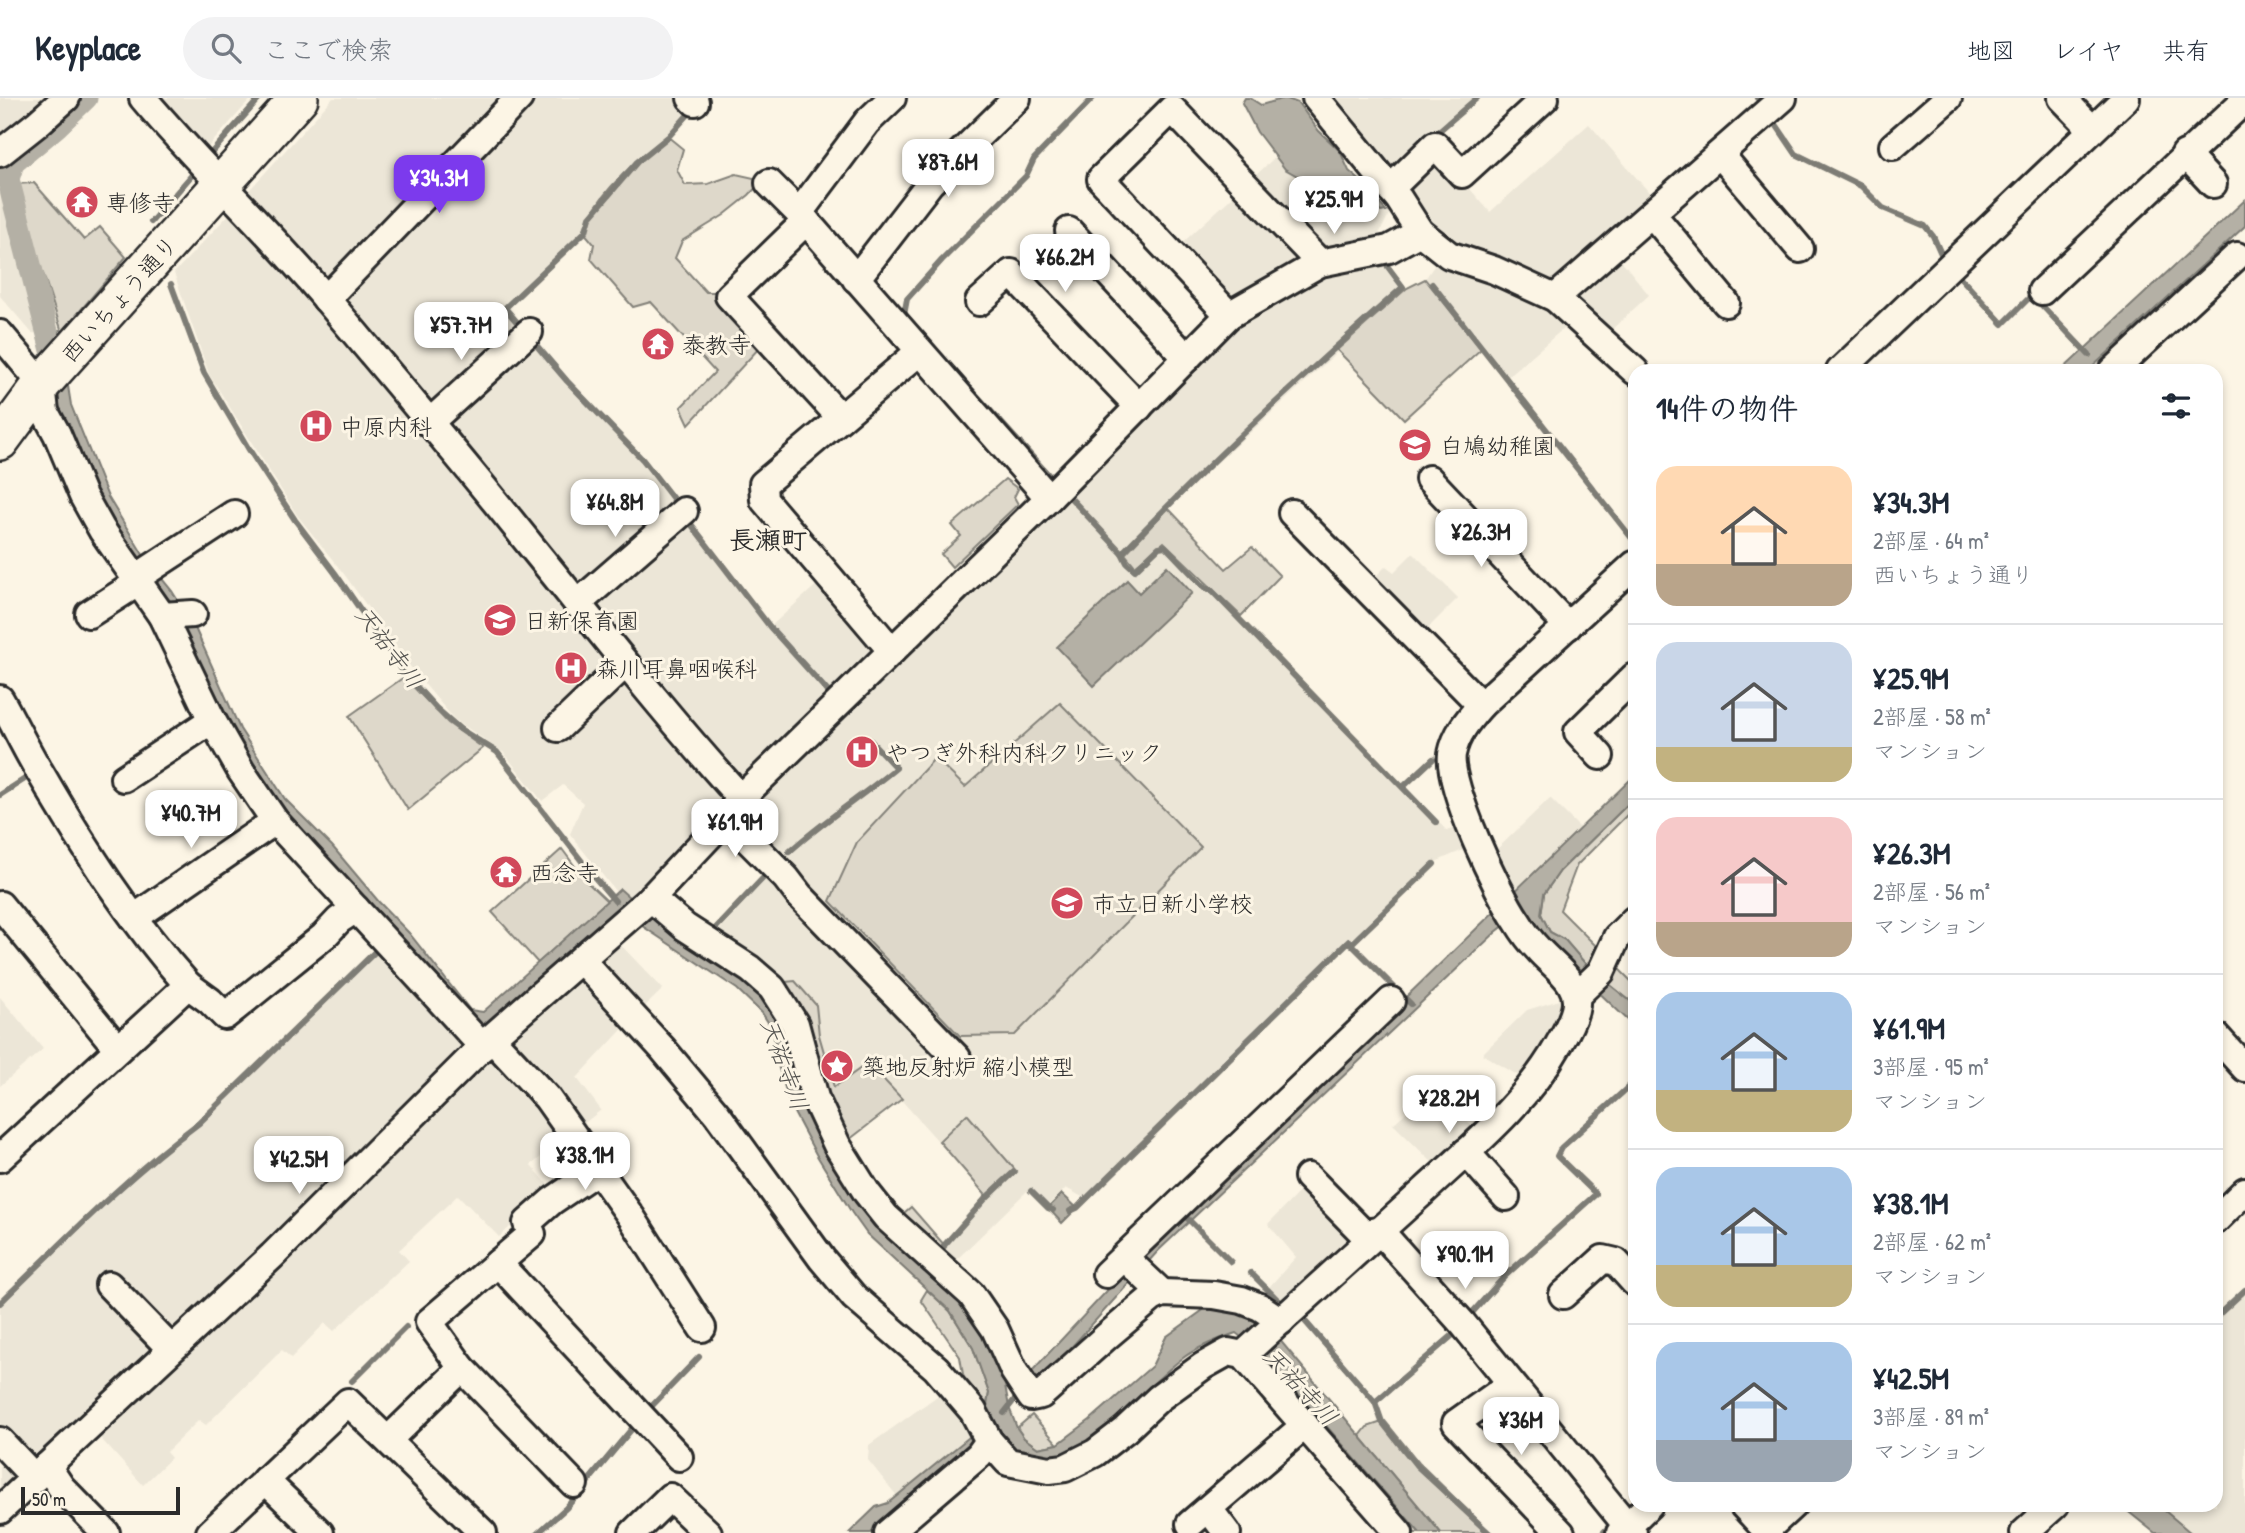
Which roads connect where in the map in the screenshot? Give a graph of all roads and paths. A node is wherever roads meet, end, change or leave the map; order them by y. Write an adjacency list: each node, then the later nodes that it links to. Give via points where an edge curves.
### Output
1 (66, 98): 16 (street)
2 (143, 98): 19 (street)
3 (299, 98): 19 (highway, 西いちょう通り)
4 (519, 98): 33 (street)
5 (892, 98): 24 (street, via 867,122)
6 (1017, 98): 30 (street, via 930,183)
7 (1316, 98): 22 (street)
8 (1545, 98): 22 (street, via 1462,174 1435,145)
9 (1948, 98): 15 (street)
10 (2062, 98): 14 (street)
11 (2126, 98): 14 (street)
12 (1779, 100): 17 (street)
13 (2245, 100): 18 (street)
14 (2092, 129): 41 (street)
15 (1893, 146)
16 (0, 153)
17 (1720, 154): 23 (street); 27 (street)
18 (2185, 154): 21 (street); 31 (street)
19 (207, 171): 33 (street); 44 (highway, 西いちょう通り)
20 (769, 183): 24 (street)
21 (2213, 184)
22 (1390, 189): 26 (street)
23 (1652, 214): 32 (street); 35 (street)
24 (803, 217): 30 (street); 46 (street, via 729,296)
25 (1069, 231): 40 (street)
26 (1420, 232): 29 (street, via 1389,249); 32 (street, via 1449,255)
27 (1800, 249)
28 (2237, 256): 42 (street)
29 (1320, 263): 36 (street); 36 (street, via 1172,109 1101,179)
30 (856, 279): 39 (street)
31 (2042, 291)
32 (1555, 298): 43 (street)
33 (326, 299): 47 (street)
34 (979, 302): 45 (street, via 1012,273)
35 (1727, 303)
36 (1229, 315): 40 (street)
37 (0, 334): 44 (street)
38 (526, 334): 47 (street)
39 (919, 352): 46 (street); 50 (street)
40 (1187, 358): 45 (street)
41 (1847, 364)
42 (2121, 364)
43 (1628, 365)
44 (42, 384): 48 (highway, 西いちょう通り); 55 (street, via 45,412 83,496 102,530)
45 (1139, 407): 50 (street)
46 (841, 418): 61 (street, via 763,484 764,500)
47 (429, 423): 56 (street)
48 (0, 441)
49 (1429, 479): 60 (street)
50 (1057, 490): 61 (street)
51 (684, 510): 56 (street)
52 (1292, 513): 65 (street)
53 (234, 514): 55 (street)
54 (1628, 571): 60 (street)
55 (144, 575): 57 (street); 59 (street)
56 (577, 604): 62 (street)
57 (89, 614)
58 (193, 614): 59 (street)
59 (162, 616): 66 (street)
60 (1568, 626): 65 (street)
61 (892, 651): 70 (street)
62 (625, 664): 67 (street); 70 (street, via 699,752)
63 (1628, 683): 68 (street, via 1578,732)
64 (0, 699): 75 (street, via 40,774)
65 (1481, 705): 79 (street, via 1462,727 1452,755 1453,774 1502,897 1538,950 1568,978)
66 (212, 720): 69 (street); 71 (street)
67 (558, 729)
68 (1600, 756)
69 (124, 778)
70 (734, 808): 73 (street); 84 (street, via 799,895)
71 (275, 821): 74 (street); 75 (street)
72 (0, 905): 83 (street)
73 (640, 907): 77 (street); 97 (street, via 685,927 772,988 794,1024 815,1098 855,1174 886,1217 971,1294 996,1329 1031,1396 1041,1395 1115,1328)
74 (356, 909): 78 (street, via 225,1016); 81 (street)
75 (134, 918): 78 (street)
76 (1628, 926): 79 (street, via 1616,937 1601,972)
77 (581, 960): 81 (street); 106 (street, via 717,1114 854,1297 936,1368 973,1411)
78 (188, 985): 83 (street)
79 (1577, 995): 86 (street, via 1574,1011 1548,1063 1517,1104)
80 (1391, 1001): 97 (street, via 1125,1269)
81 (487, 1043): 88 (street, via 547,1098); 101 (street)
82 (2223, 1044): 85 (street)
83 (118, 1049): 87 (street)
84 (957, 1058)
85 (2245, 1068)
86 (1466, 1152): 91 (street); 93 (street)
87 (0, 1158)
88 (598, 1170): 94 (street, via 527,1223 532,1234); 100 (street)
89 (1308, 1177): 93 (street, via 1363,1233)
90 (2245, 1191): 92 (street)
91 (1506, 1197)
92 (2223, 1213)
93 (1380, 1231): 99 (street); 104 (street)
94 (498, 1263): 103 (street, via 429,1322); 109 (street)
95 (1628, 1276): 98 (street, via 1616,1262 1603,1259)
96 (109, 1285): 101 (street)
97 (1162, 1293): 99 (street, via 1242,1300 1260,1307)
98 (1563, 1295)
99 (1277, 1324): 102 (street)
100 (702, 1328)
101 (171, 1349): 110 (street)
102 (1243, 1355): 105 (street); 106 (street, via 1228,1352 1203,1366 1125,1430 1065,1468 1049,1470 1008,1462)
103 (462, 1368): 107 (street); 112 (street)
104 (1511, 1384): 117 (street); 128 (street, via 1457,1423)
105 (1305, 1425): 126 (street, via 1199,1517); 127 (street)
106 (984, 1434): 125 (street, via 979,1455)
107 (388, 1440): 111 (street, via 348,1402); 122 (street)
108 (0, 1441): 110 (street)
109 (679, 1457)
110 (41, 1472): 113 (street); 119 (street)
111 (265, 1480): 120 (street); 121 (street)
112 (574, 1485)
113 (0, 1510)
114 (1643, 1512): 117 (street)
115 (1749, 1512): 118 (street)
116 (1786, 1512): 118 (street)
117 (1627, 1531)
118 (1767, 1531)
119 (106, 1533)
120 (210, 1533)
121 (320, 1533)
122 (483, 1533)
123 (633, 1533): 124 (street, via 670,1497)
124 (708, 1533)
125 (888, 1533)
126 (1227, 1533)
127 (1399, 1533)
128 (1561, 1533)

